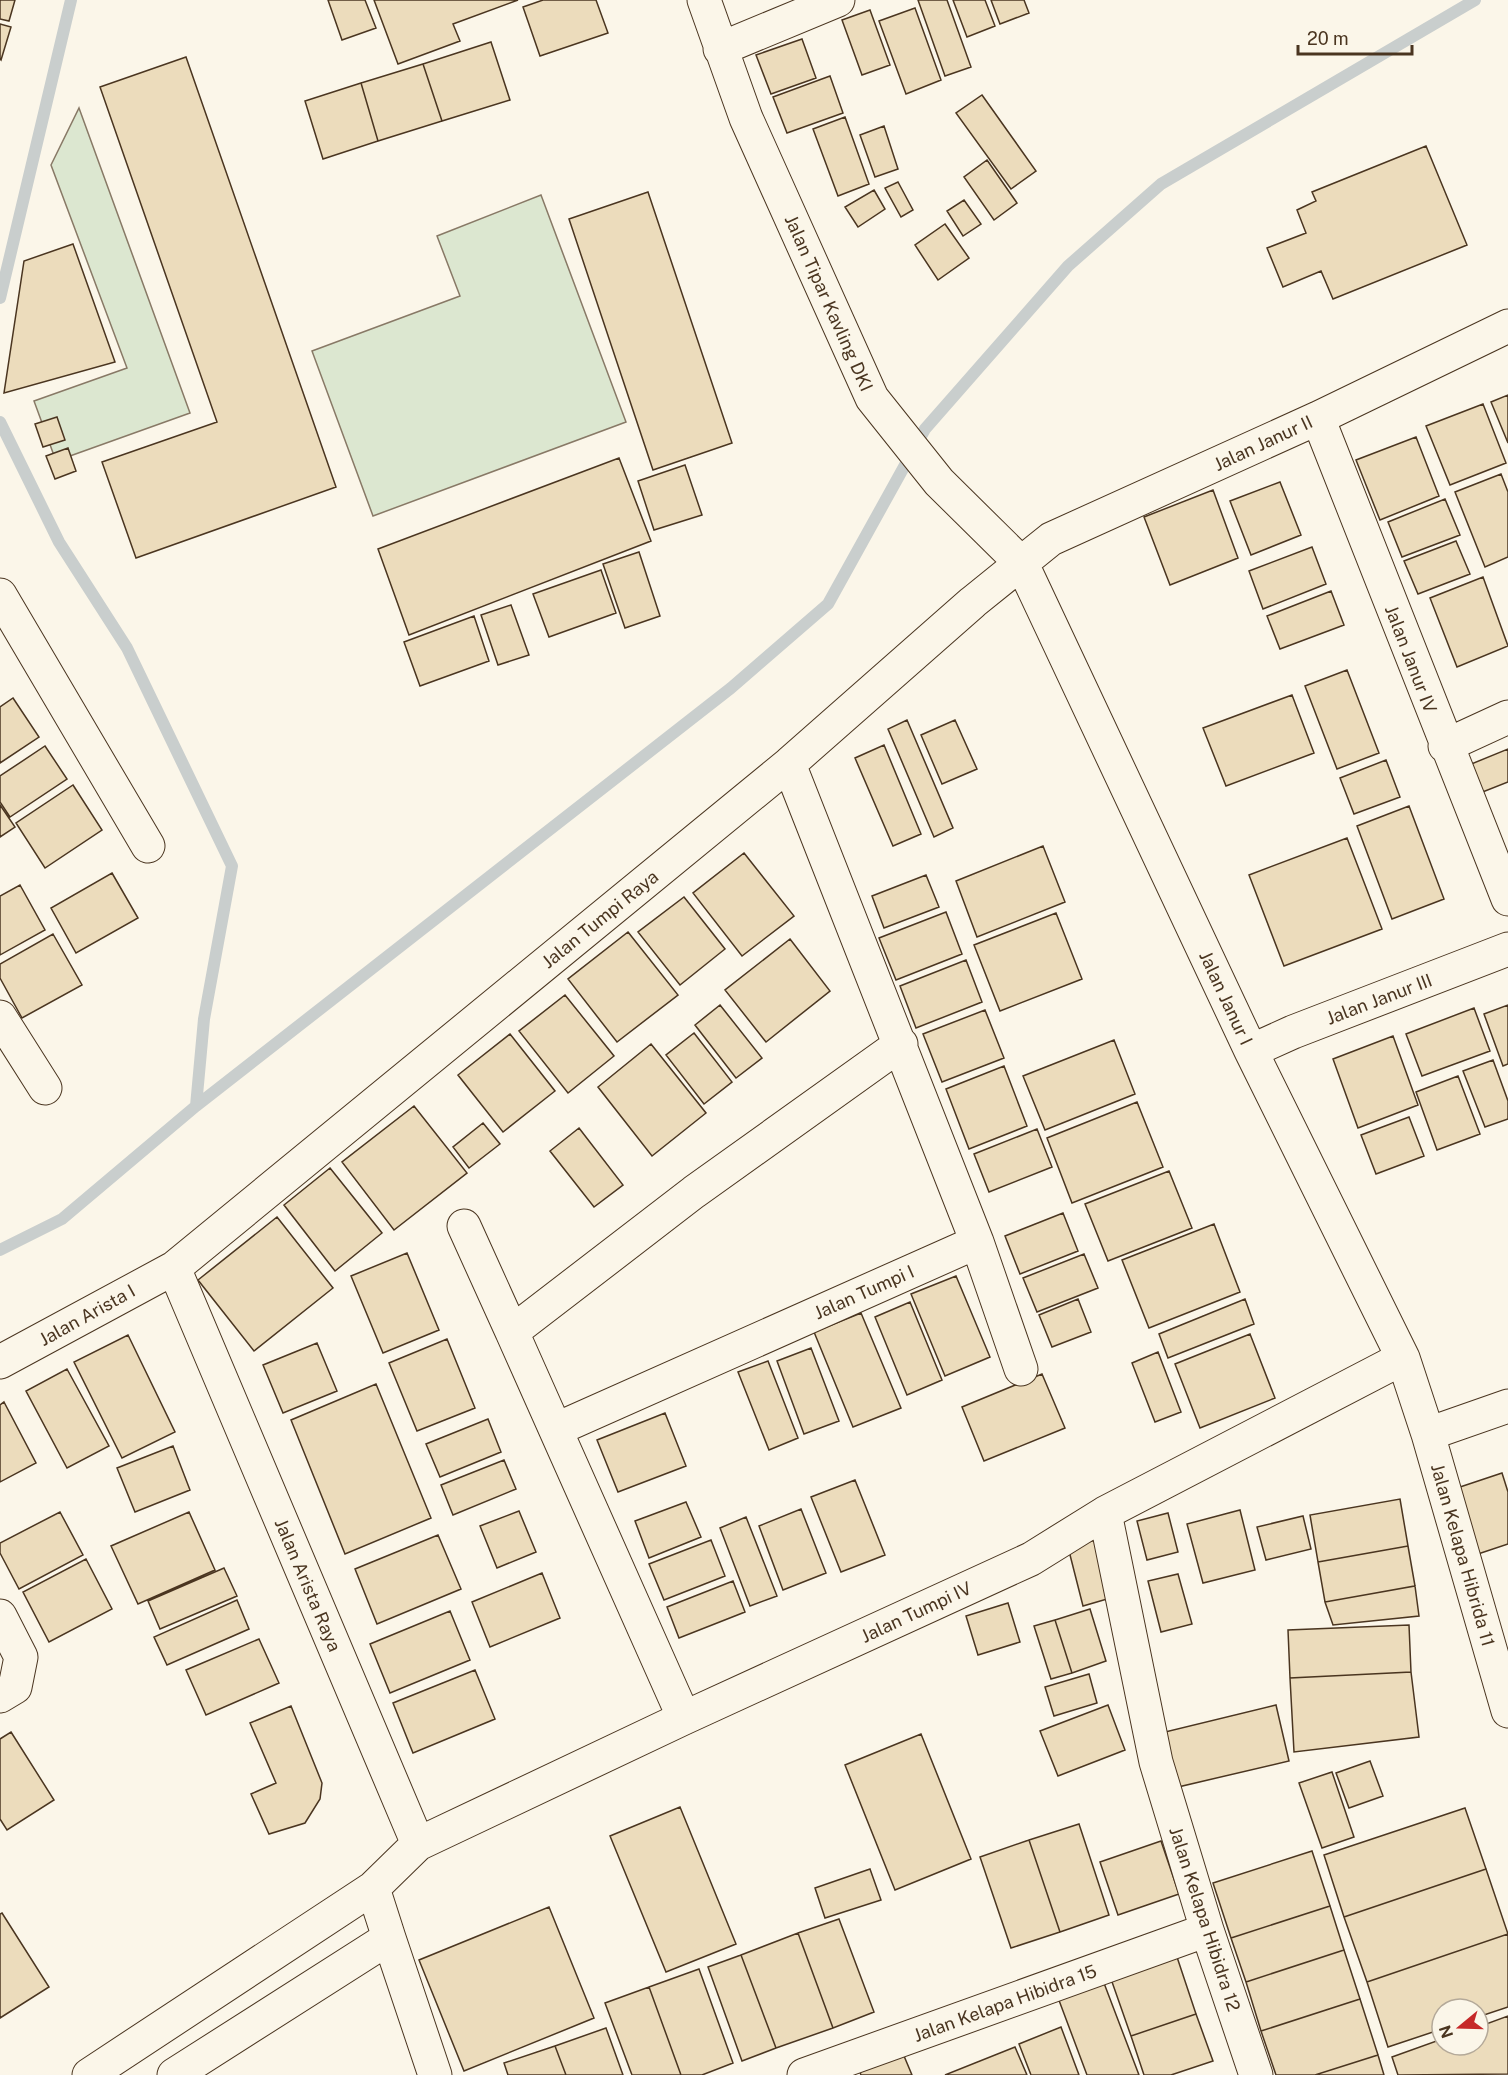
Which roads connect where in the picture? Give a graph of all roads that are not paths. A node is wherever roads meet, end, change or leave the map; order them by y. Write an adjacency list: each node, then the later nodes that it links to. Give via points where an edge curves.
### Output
1 (704, 0): 3 (street, Jalan Tipar Kavling DKI)
2 (838, 0): 3 (street)
3 (720, 49): 6 (street, Jalan Tipar Kavling DKI, via 746,118 872,398 939,482)
4 (1508, 326): 5 (street, Jalan Janur II)
5 (1318, 418): 6 (street, Jalan Janur II, via 1051,539); 9 (street, Jalan Janur IV)
6 (1022, 564): 10 (street, Jalan Tumpi Raya); 16 (street, Jalan Janur I)
7 (0, 595): 11 (street)
8 (1508, 717): 9 (street)
9 (1445, 746): 12 (street, Jalan Janur IV)
10 (789, 764): 15 (street); 20 (street, Jalan Tumpi Raya)
11 (148, 846)
12 (1508, 899)
13 (1508, 949): 16 (street, Jalan Janur III)
14 (0, 1017): 17 (street)
15 (901, 1044): 19 (street); 21 (street, via 694,1192)
16 (1251, 1051): 22 (street, Jalan Janur I)
17 (45, 1088)
18 (464, 1226): 21 (street)
19 (977, 1242): 24 (street); 26 (street, Jalan Tumpi I)
20 (174, 1268): 23 (street, Jalan Arista I); 33 (street, Jalan Arista Raya)
21 (512, 1332): 26 (street)
22 (1403, 1358): 27 (street, Jalan Janur I); 28 (street, Jalan Tumpi IV)
23 (0, 1362)
24 (1021, 1369)
25 (1508, 1406): 27 (street)
26 (557, 1429): 32 (street)
27 (1428, 1434): 31 (street, Jalan Kelapa Hibrida 11)
28 (1105, 1513): 32 (street, Jalan Tumpi IV, via 1030,1559); 35 (street, Jalan Kelapa Hibidra 12, via 1156,1762)
29 (0, 1616): 30 (street, via 21,1657 15,1687)
30 (0, 1696)
31 (1508, 1711)
32 (684, 1718): 33 (street, Jalan Tumpi IV)
33 (418, 1845): 34 (street)
34 (373, 1888): 36 (street); 37 (street)
35 (1207, 1930): 40 (street, Jalan Kelapa Hibidra 15); 41 (street, Jalan Kelapa Hibidra 12)
36 (389, 1938): 38 (street); 39 (street)
37 (89, 2075)
38 (174, 2075)
39 (435, 2075)
40 (804, 2075)
41 (1256, 2075)

